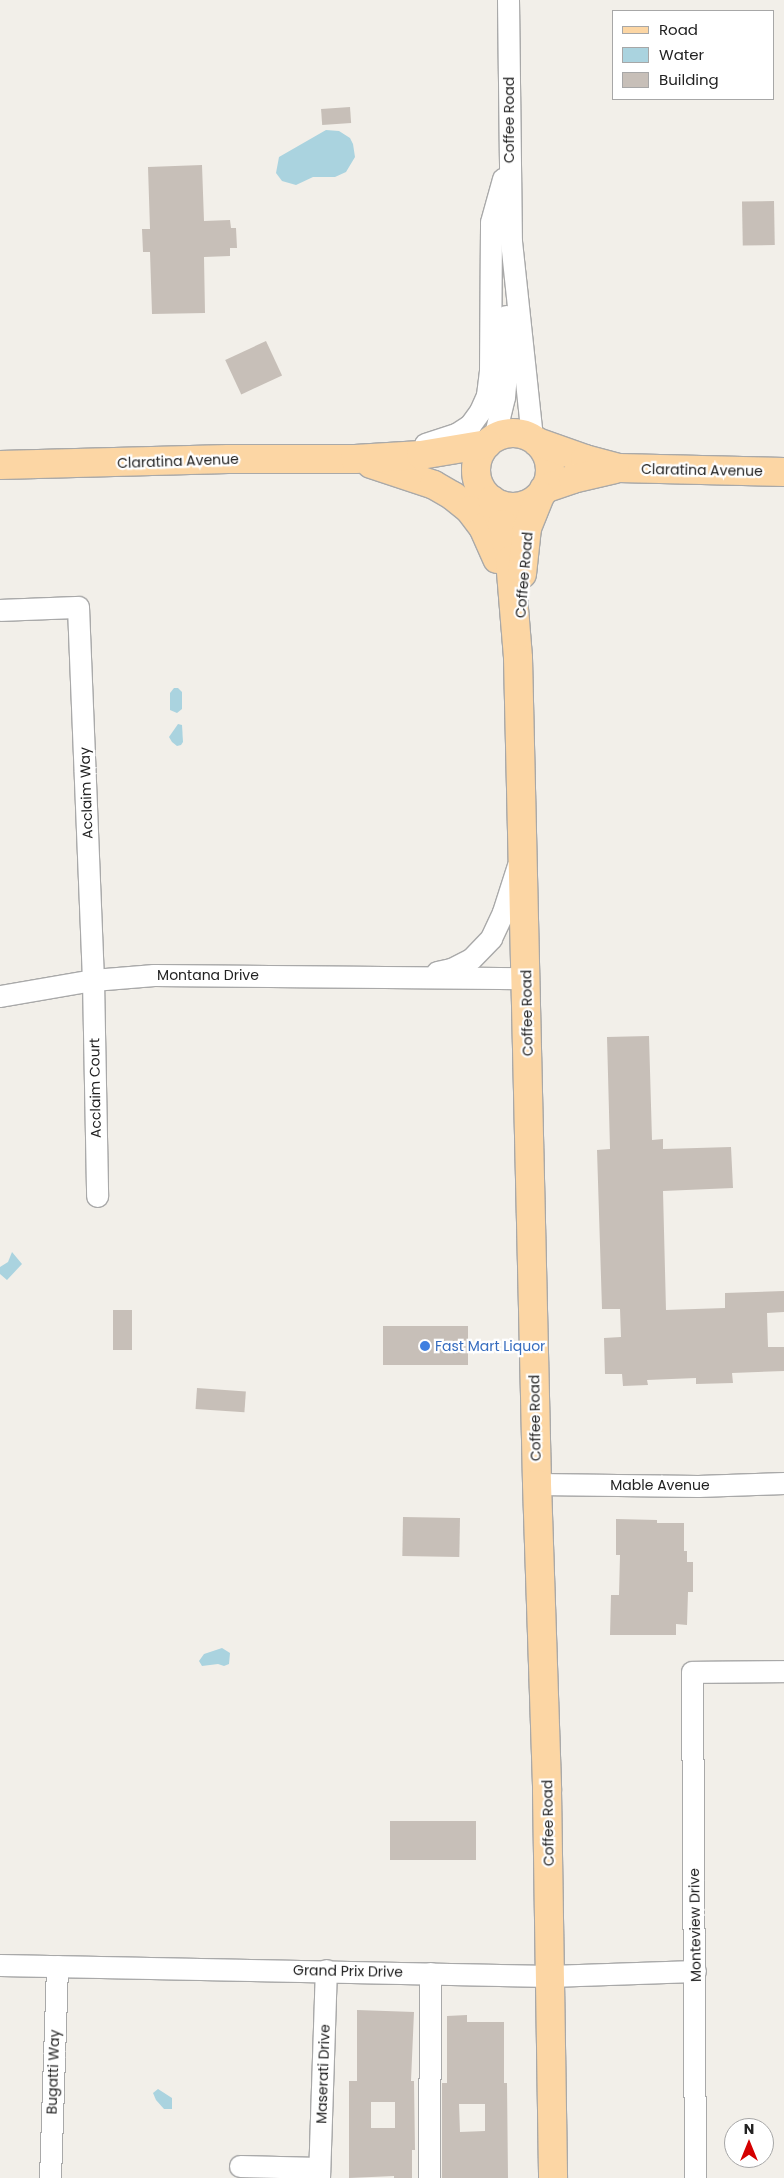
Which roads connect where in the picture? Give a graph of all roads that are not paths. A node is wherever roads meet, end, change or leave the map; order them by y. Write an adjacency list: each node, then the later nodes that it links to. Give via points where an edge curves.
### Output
1 (508, 0): 2 (street, Coffee Road)
2 (509, 160): 3 (street, Coffee Road); 6 (street, via 491,222 490,371 487,395 480,411 470,425 456,434)
3 (511, 241): 4 (street, Coffee Road); 5 (street, Coffee Road, via 506,287 504,396)
4 (535, 440): 5 (main road, via 516,433 503,434); 8 (main road, Claratina Avenue, via 585,460); 10 (main road, via 549,462 550,474)
5 (491, 441): 6 (main road, Claratina Avenue, via 421,455); 11 (main road, via 477,460 476,473)
6 (355, 459): 7 (main road, Claratina Avenue); 11 (main road, Claratina Avenue, via 436,470); 13 (main road, via 434,484 470,510 493,545 502,572)
7 (0, 465)
8 (619, 468): 9 (main road, Claratina Avenue); 10 (main road, Claratina Avenue, via 573,479)
9 (784, 472)
10 (542, 492): 11 (main road, via 531,502 520,506 508,506); 13 (main road, Coffee Road, via 527,528 523,554)
11 (486, 493): 13 (main road, Coffee Road, via 502,524 510,560)
12 (0, 610): 17 (street, Acclaim Way, via 78,607)
13 (518, 658): 14 (main road, Coffee Road)
14 (523, 850): 15 (street, Montana Drive, via 491,938 471,959 451,969); 16 (main road, Coffee Road)
15 (418, 977): 16 (street, Montana Drive); 17 (street, Montana Drive, via 205,974)
16 (526, 978): 21 (main road, Coffee Road)
17 (93, 980): 18 (street, Montana Drive); 19 (street, Acclaim Court)
18 (0, 996)
19 (97, 1196)
20 (784, 1483): 21 (street, Mable Avenue, via 698,1486)
21 (537, 1484): 28 (main road, Coffee Road)
22 (784, 1671): 26 (street, Monteview Drive, via 692,1672)
23 (0, 1965): 24 (street, Grand Prix Drive)
24 (56, 1966): 25 (street, Grand Prix Drive); 31 (street, Bugatti Way)
25 (326, 1970): 27 (street, Grand Prix Drive); 30 (street, Maserati Drive)
26 (695, 1970): 28 (street, Grand Prix Drive); 34 (street, Monteview Drive)
27 (430, 1973): 28 (street, Grand Prix Drive); 32 (street)
28 (550, 1976): 33 (main road, Coffee Road)
29 (240, 2166): 30 (street)
30 (319, 2173)
31 (50, 2178)
32 (429, 2178)
33 (553, 2178)
34 (695, 2178)

